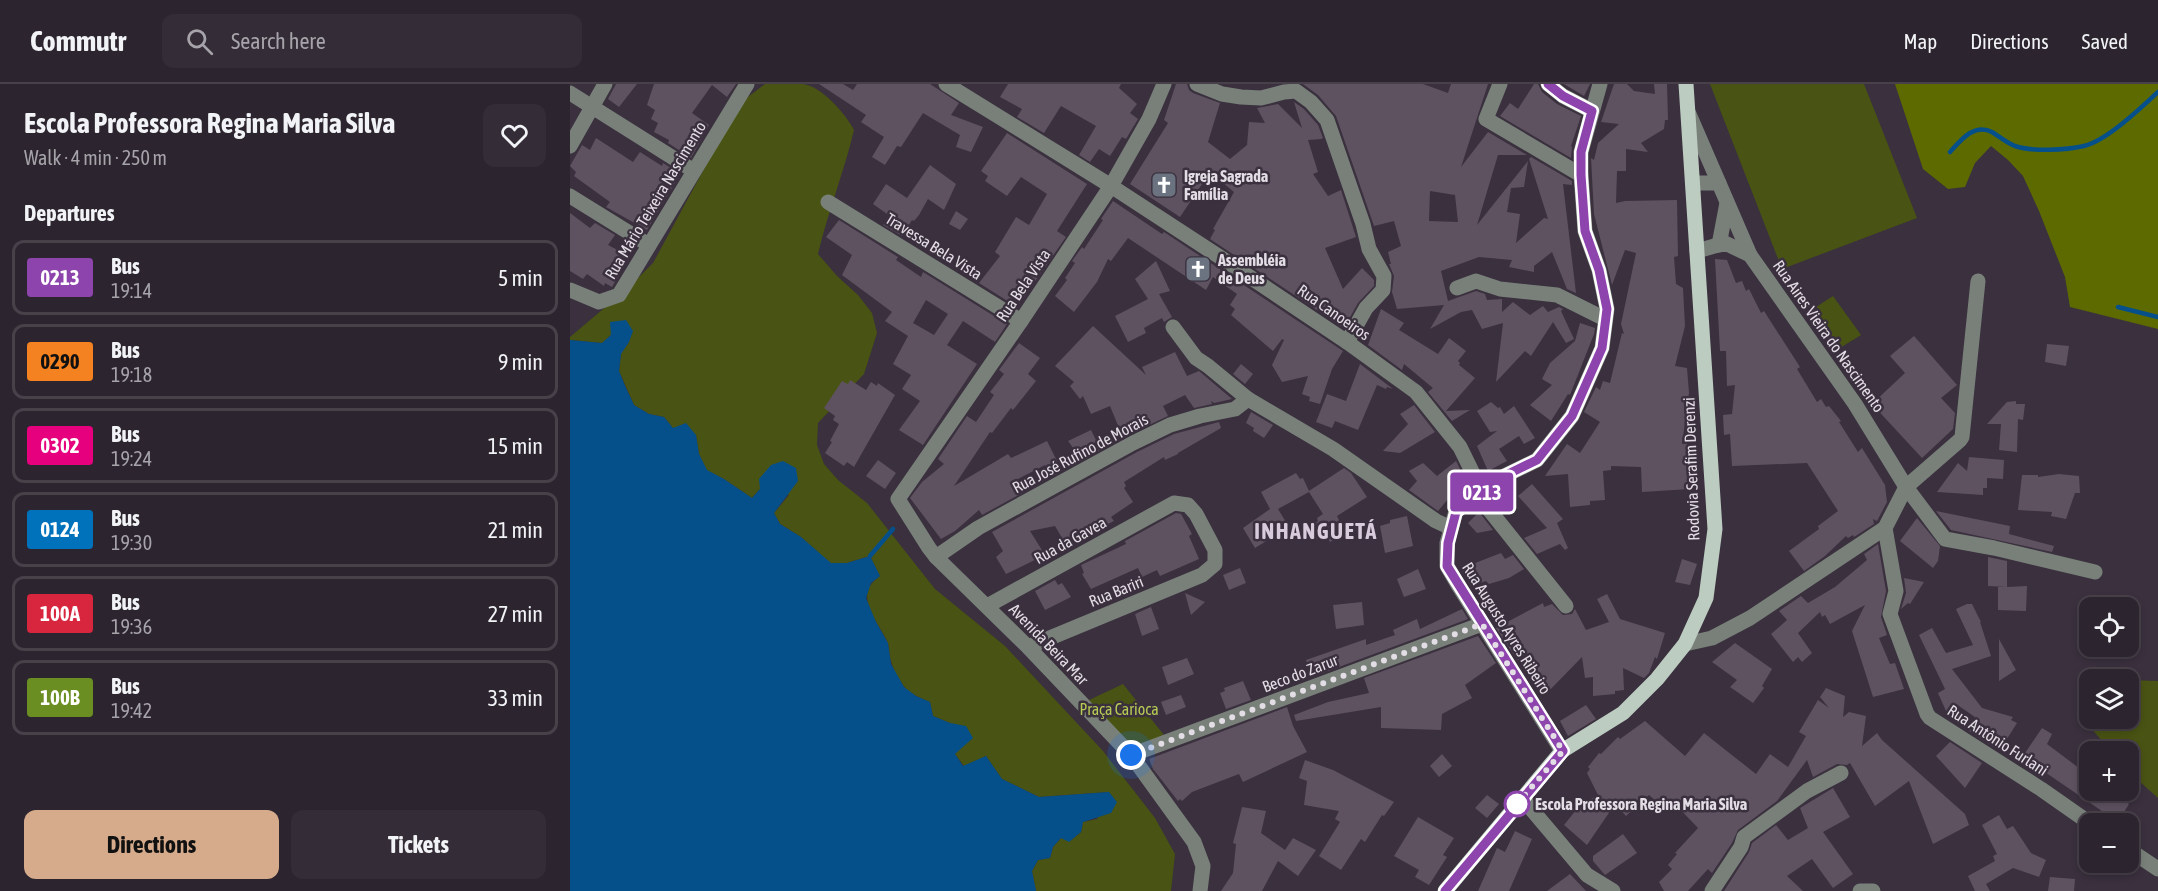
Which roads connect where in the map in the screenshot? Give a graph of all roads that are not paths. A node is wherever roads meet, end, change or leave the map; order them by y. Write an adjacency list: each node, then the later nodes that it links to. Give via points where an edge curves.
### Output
1 (605, 84): 11 (street)
2 (747, 84): 15 (street, Rua Mário Teixeira Nascimento)
3 (946, 84): 19 (street, Rua Canoeiros)
4 (1164, 84): 19 (street, Rua Bela Vista)
5 (1197, 84): 33 (street, via 1241,97 1261,98 1296,91 1328,120 1369,249 1384,276 1383,290 1366,308)
6 (1500, 84): 16 (street, via 1486,119)
7 (1548, 84): 12 (street)
8 (1600, 84): 12 (street, Rua Augusto Ayres Ribeiro)
9 (1686, 84): 13 (main road, Rodovia Serafim Derenzi)
10 (570, 93): 11 (street)
11 (592, 107): 14 (street); 15 (street)
12 (1592, 111): 16 (street, Rua Augusto Ayres Ribeiro, via 1581,152)
13 (1689, 114): 17 (main road, Rodovia Serafim Derenzi); 18 (street)
14 (570, 146)
15 (694, 171): 23 (street, Rua Mário Teixeira Nascimento)
16 (1581, 175): 30 (street, Rua Augusto Ayres Ribeiro, via 1585,231 1599,270 1607,309)
17 (1693, 183): 18 (street); 25 (main road, Rodovia Serafim Derenzi)
18 (1719, 183): 22 (street)
19 (1111, 186): 31 (street, Rua Bela Vista); 33 (street, Rua Canoeiros)
20 (570, 196): 23 (street)
21 (828, 202): 31 (street, Travessa Bela Vista)
22 (1727, 202): 24 (street); 26 (street)
23 (649, 245): 29 (street, Rua Mário Teixeira Nascimento, via 619,295 599,302)
24 (1719, 245): 25 (street); 26 (street, Rua Aires Vieira do Nascimento, via 1725,243)
25 (1697, 251): 46 (main road, Rodovia Serafim Derenzi, via 1715,529 1706,598)
26 (1750, 255): 35 (street, Rua Aires Vieira do Nascimento, via 1855,404)
27 (1978, 281): 35 (street, via 1962,437)
28 (1457, 288): 30 (street, via 1476,281 1508,290 1557,295)
29 (573, 292)
30 (1605, 319): 36 (street, Rua Augusto Ayres Ribeiro, via 1602,348 1572,416 1537,460)
31 (1021, 321): 37 (street, Rua Bela Vista)
32 (1173, 327): 34 (street, via 1196,358)
33 (1347, 342): 36 (street, Rua Canoeiros, via 1416,392 1460,447)
34 (1248, 399): 38 (street, via 1333,449); 40 (street, Rua José Rufino de Morais, via 1234,409 1170,425 1133,443)
35 (1906, 487): 39 (street); 42 (street, Rua Aires Vieira do Nascimento, via 1945,539)
36 (1482, 492): 38 (street, Rua Augusto Ayres Ribeiro, via 1456,512); 44 (street, Rua Canoeiros, via 1483,502)
37 (898, 498): 40 (street, Avenida Beira Mar)
38 (1451, 528): 45 (street, Rua Augusto Ayres Ribeiro, via 1447,566)
39 (1885, 528): 46 (street, via 1750,618 1712,638); 52 (street, Rua Antônio Furlani, via 1896,591 1890,614 1927,714)
40 (933, 553): 43 (street, Avenida Beira Mar)
41 (1215, 564): 43 (street, Rua da Gavea, via 1215,550 1196,514 1188,506 1174,503); 47 (street, Rua Bariri, via 1202,576)
42 (2096, 572)
43 (987, 606): 47 (street, Avenida Beira Mar)
44 (1566, 606)
45 (1482, 624): 48 (street, Rua Augusto Ayres Ribeiro); 49 (street, Beco do Zarur)
46 (1685, 644): 48 (main road, Rodovia Serafim Derenzi, via 1623,713)
47 (1028, 647): 49 (street, Avenida Beira Mar)
48 (1563, 751): 51 (main road, Rodovia Serafim Derenzi)
49 (1131, 755): 55 (street, Avenida Beira Mar, via 1194,842 1203,866)
50 (1841, 773): 58 (street, via 1807,791 1744,837 1742,847)
51 (1522, 798): 56 (main road, Rodovia Serafim Derenzi); 57 (street, via 1587,874)
52 (2079, 816)
53 (2139, 856): 54 (street)
54 (2158, 869)
55 (1200, 891)
56 (1445, 891)
57 (1613, 891)
58 (1712, 891)
59 (1860, 891): 60 (street)
60 (1873, 891)

